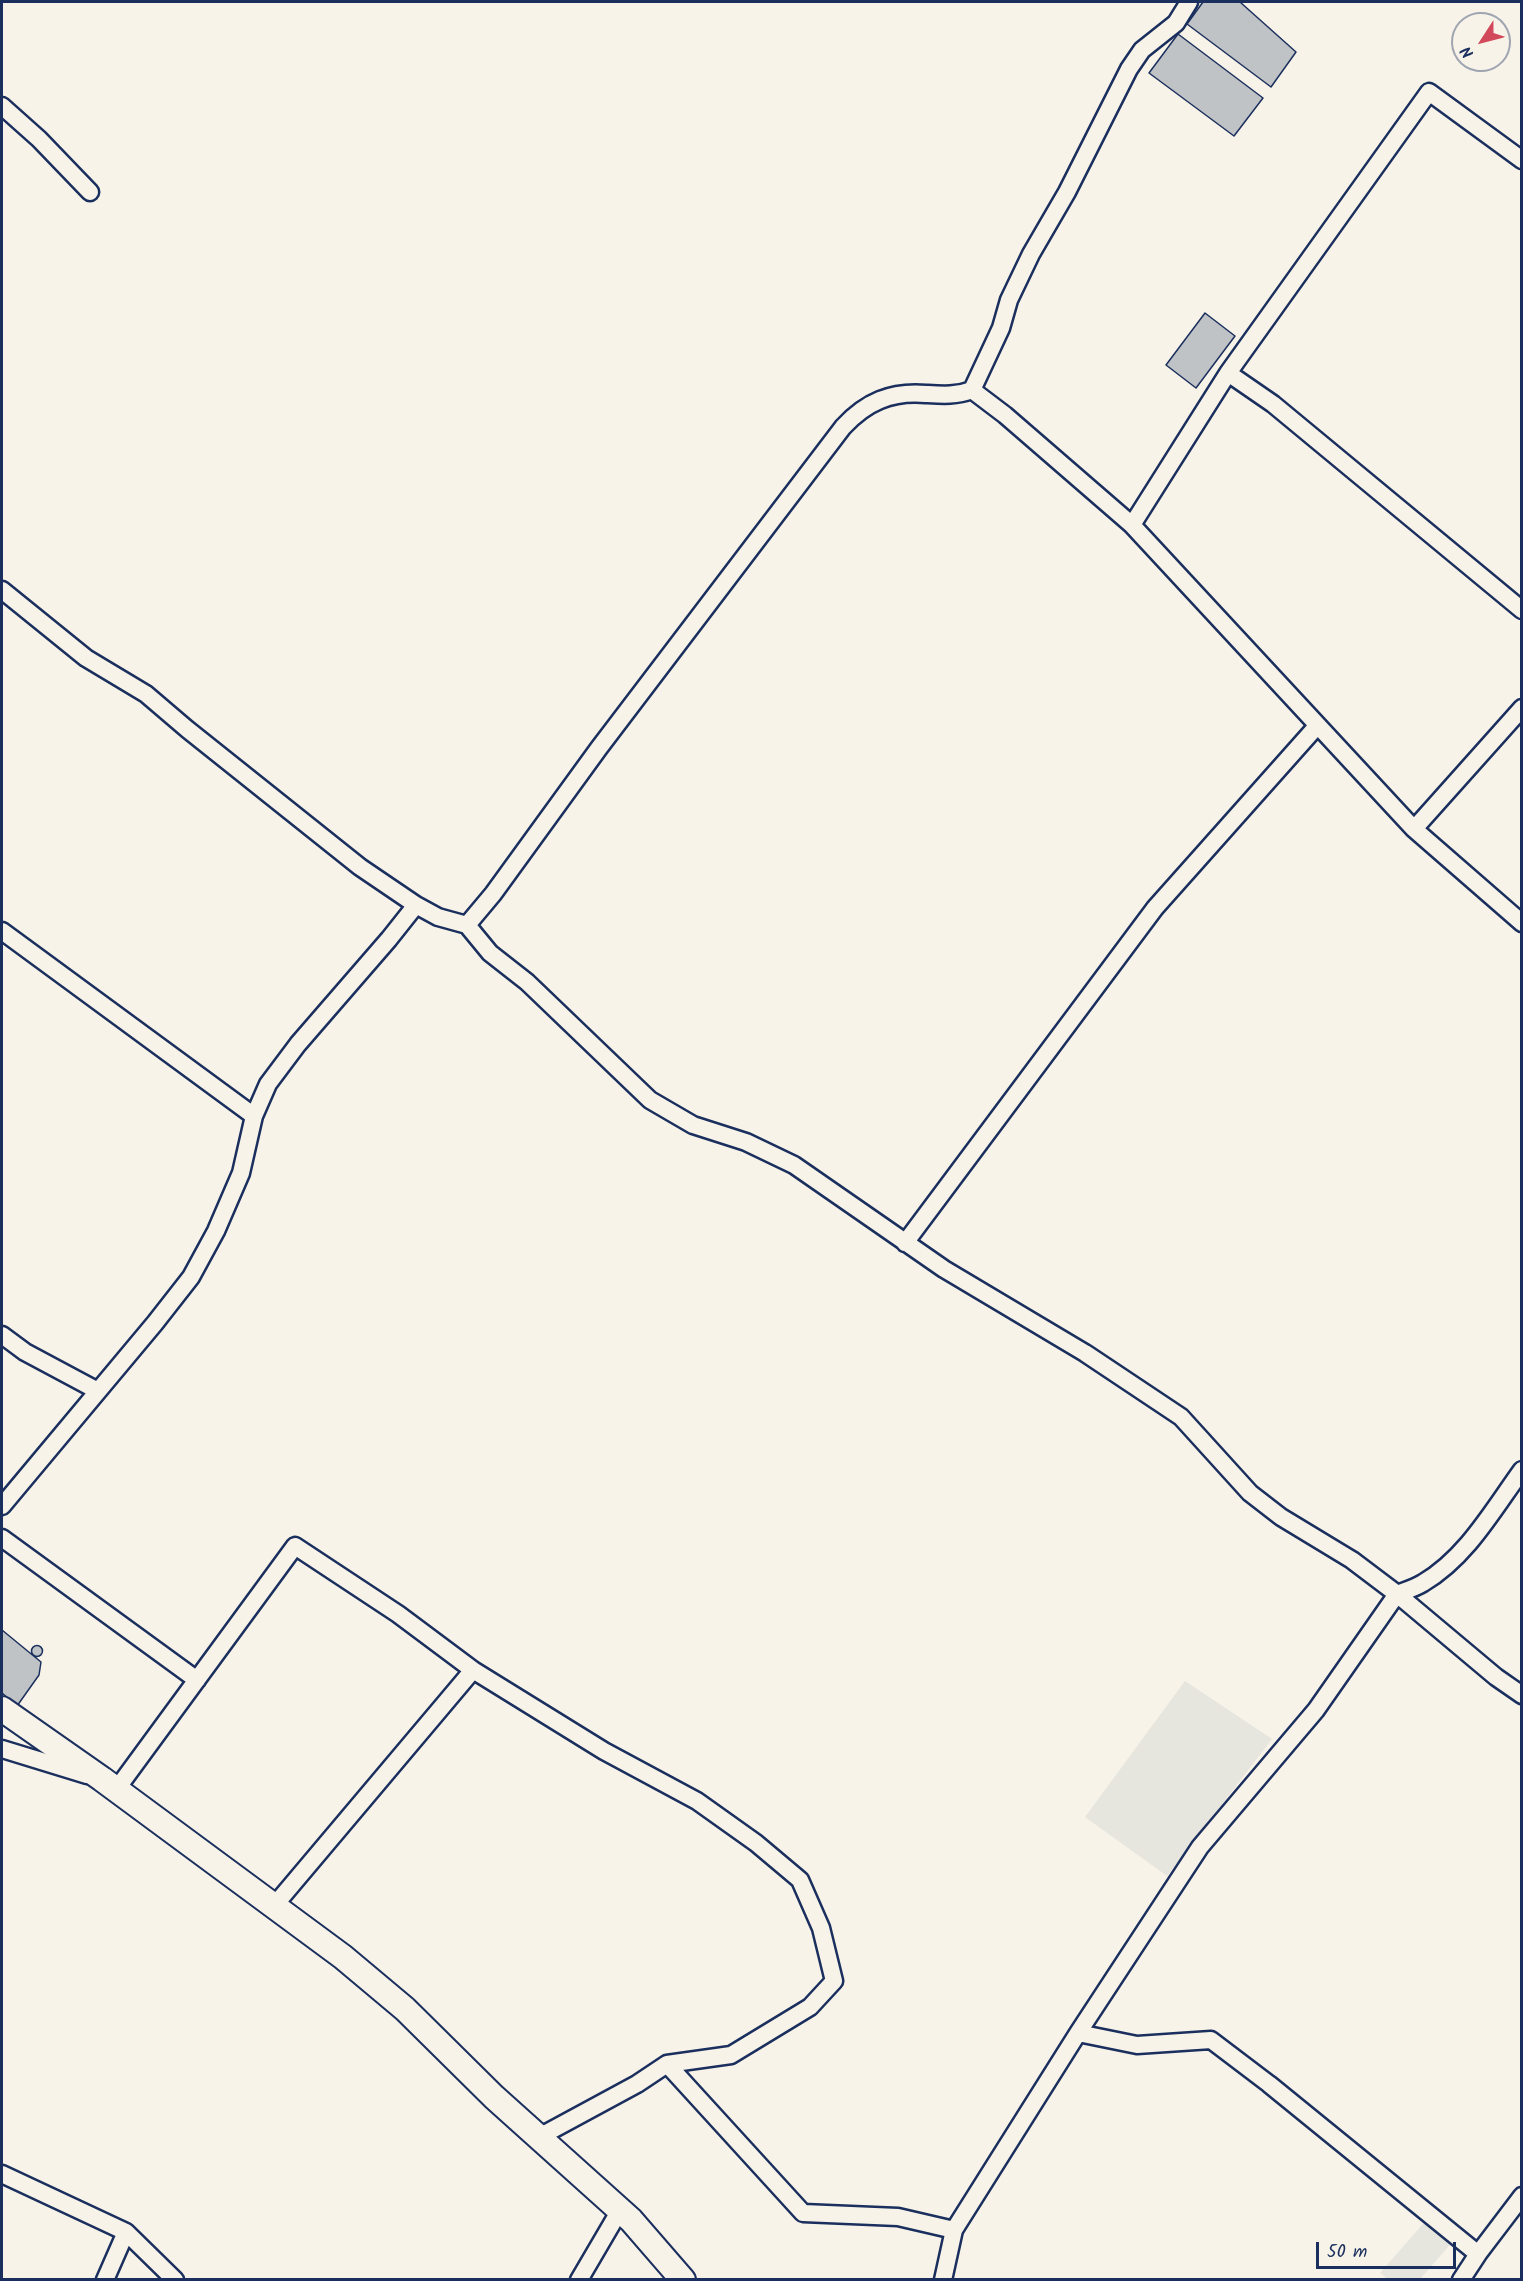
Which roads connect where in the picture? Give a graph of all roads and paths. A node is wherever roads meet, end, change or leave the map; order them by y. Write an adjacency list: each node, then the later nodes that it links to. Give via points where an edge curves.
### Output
1 (1189, 2): 6 (street, via 1176,22 1142,50 1129,69 1031,254)
2 (2, 106): 4 (street)
3 (1521, 160): 5 (street, via 1429,92)
4 (90, 192)
5 (1228, 373): 7 (street); 9 (street, via 1273,404)
6 (972, 390): 7 (street); 15 (street, via 960,395 896,395 857,411)
7 (1132, 525): 11 (street)
8 (2, 590): 13 (street, via 86,658 146,694 360,867)
9 (1521, 610)
10 (1521, 708): 12 (street)
11 (1317, 726): 12 (street); 18 (street, via 1155,909)
12 (1414, 828): 14 (street)
13 (416, 905): 15 (street, via 438,917); 17 (street, via 298,1044 268,1084)
14 (1521, 923)
15 (467, 925): 18 (street, via 490,953 527,982 650,1100 693,1125 746,1142 794,1165)
16 (2, 931): 17 (street)
17 (254, 1116): 20 (street, via 241,1173 216,1231 190,1277)
18 (906, 1243): 24 (street, via 1181,1417 1250,1493)
19 (2, 1335): 20 (street, via 25,1352)
20 (98, 1391): 22 (street)
21 (1521, 1470): 24 (street, via 1472,1539 1448,1565 1422,1584)
22 (2, 1506)
23 (2, 1538): 26 (street)
24 (1396, 1594): 27 (street); 32 (street, via 1316,1710 1200,1847)
25 (473, 1670): 26 (street, via 398,1614 295,1546); 31 (street); 33 (street, via 604,1751 697,1800 800,1880 821,1928 834,1981 810,2007 731,2055)
26 (196, 1680): 30 (street)
27 (1521, 1695)
28 (2, 1709): 30 (street)
29 (2, 1749): 30 (street)
30 (109, 1784): 31 (street)
31 (274, 1906): 34 (street, via 405,2009)
32 (1078, 2032): 38 (street); 40 (street, via 1137,2045 1210,2040)
33 (668, 2064): 34 (street); 38 (street, via 803,2213 898,2217)
34 (539, 2137): 37 (street)
35 (2, 2174): 39 (street)
36 (1521, 2196): 40 (street)
37 (621, 2210): 43 (street); 44 (street)
38 (954, 2230): 45 (street)
39 (126, 2232): 41 (street); 42 (street)
40 (1479, 2254): 46 (street)
41 (105, 2280)
42 (175, 2280)
43 (579, 2280)
44 (683, 2280)
45 (943, 2280)
46 (1461, 2280)

